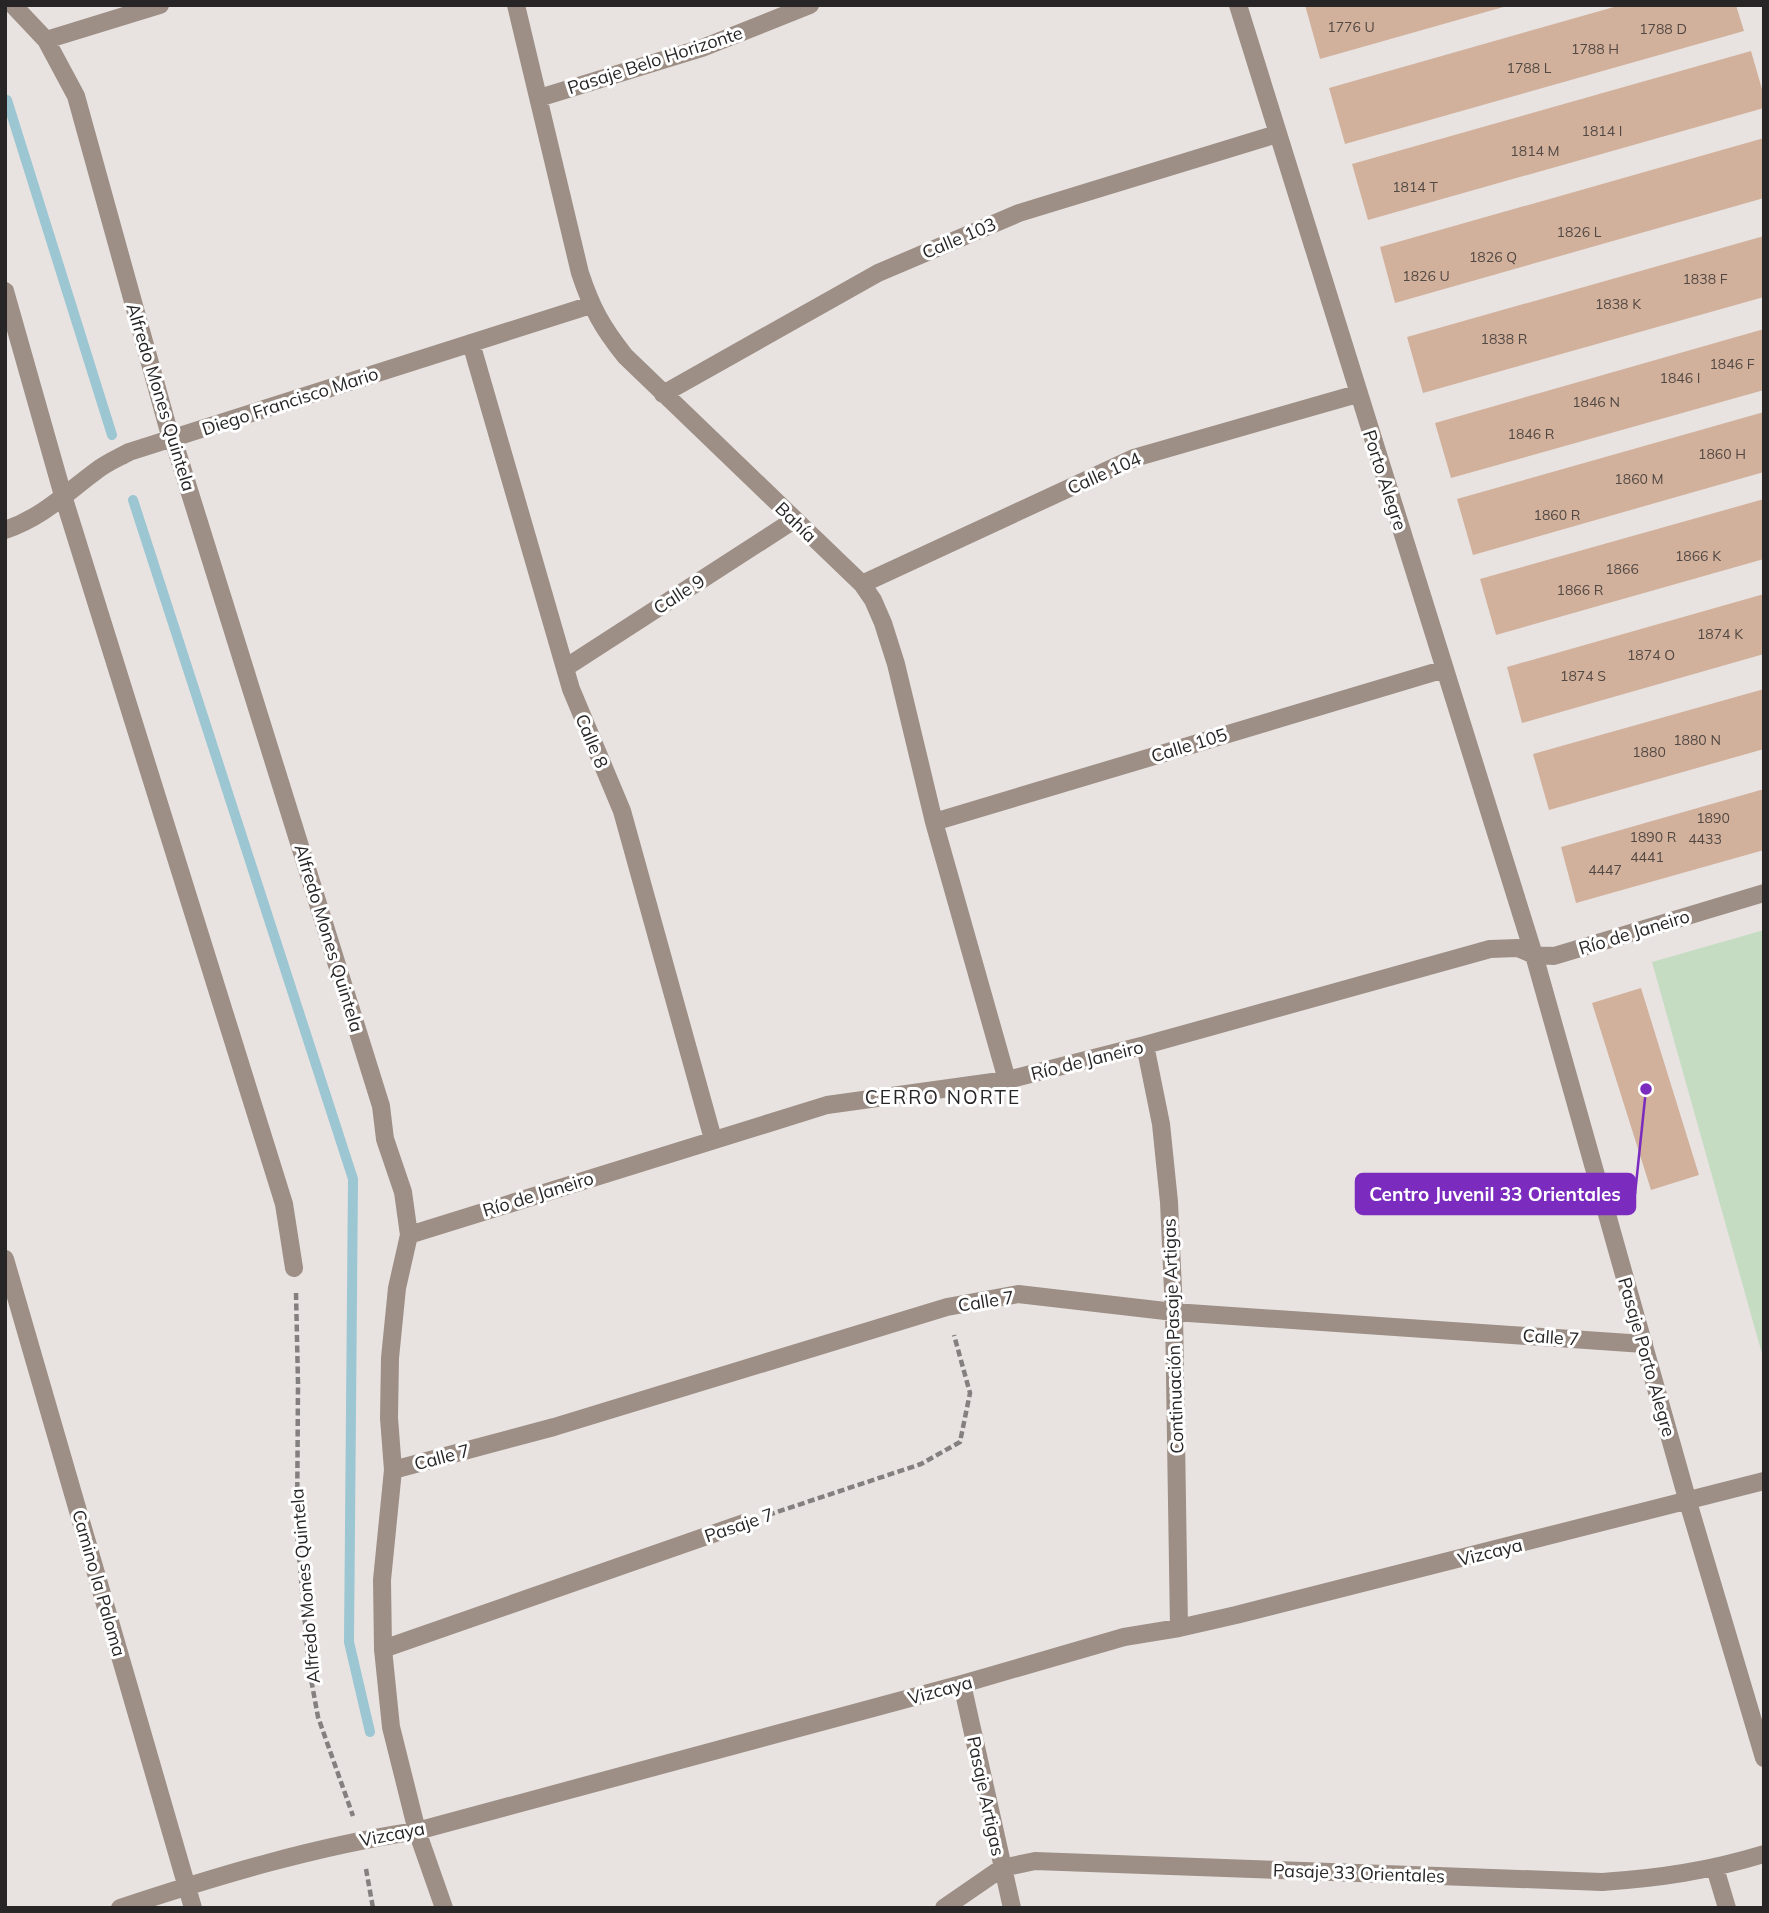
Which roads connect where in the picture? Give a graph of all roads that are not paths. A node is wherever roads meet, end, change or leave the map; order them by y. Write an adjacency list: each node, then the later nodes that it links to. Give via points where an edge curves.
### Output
1 (13, 5): 6 (street, Alfredo Mones Quintela)
2 (160, 5): 6 (street)
3 (516, 5): 7 (street, Bahía)
4 (810, 5): 7 (street, Pasaje Belo Horizonte, via 702,48)
5 (1238, 5): 8 (street, Porto Alegre)
6 (46, 40): 14 (street, Alfredo Mones Quintela, via 76,96)
7 (539, 98): 10 (street, Bahía)
8 (1277, 134): 12 (street, Calle 103, via 1019,213 878,273); 13 (street, Porto Alegre)
9 (5, 291): 15 (street)
10 (591, 305): 11 (street, Diego Francisco Mario); 12 (street, Bahía, via 602,328)
11 (471, 343): 14 (street, Diego Francisco Mario); 19 (street, Calle 8)
12 (663, 394): 16 (street, Bahía)
13 (1357, 394): 18 (street, Calle 104, via 1133,458); 20 (street, Porto Alegre)
14 (171, 439): 15 (street, Diego Francisco Mario, via 129,452 98,469); 27 (street, Alfredo Mones Quintela, via 381,1106)
15 (64, 499): 17 (street, Diego Francisco Mario); 29 (street, via 284,1204)
16 (794, 520): 18 (street, Bahía); 19 (street, Calle 9)
17 (5, 530)
18 (862, 584): 21 (street, Bahía, via 883,623 896,664)
19 (565, 668): 26 (street, Calle 8, via 622,811)
20 (1445, 669): 21 (street, Calle 105); 23 (street, Porto Alegre)
21 (934, 821): 25 (street, Bahía)
22 (1764, 893): 23 (street, Río de Janeiro, via 1573,951)
23 (1534, 955): 24 (street, Río de Janeiro, via 1518,948 1490,949); 31 (street, Pasaje Porto Alegre)
24 (1145, 1045): 25 (street, Río de Janeiro); 30 (street, Continuación Pasaje Artigas, via 1161,1125)
25 (1007, 1080): 26 (street, Río de Janeiro, via 827,1105)
26 (713, 1139): 27 (street, Río de Janeiro)
27 (409, 1235): 32 (street, Alfredo Mones Quintela, via 397,1288 390,1358)
28 (5, 1259): 44 (street, Camino la Paloma)
29 (294, 1268)
30 (1174, 1312): 31 (street, Calle 7); 32 (street, Calle 7, via 1018,1294 947,1307 554,1427); 36 (street, Continuación Pasaje Artigas)
31 (1644, 1344): 34 (street, Pasaje Porto Alegre)
32 (393, 1470): 37 (street, Alfredo Mones Quintela, via 382,1580)
33 (1764, 1481): 34 (street, Vizcaya)
34 (1688, 1502): 36 (street, Vizcaya); 39 (street, Pasaje Porto Alegre)
35 (744, 1523): 37 (street, Pasaje 7)
36 (1179, 1628): 38 (street, Vizcaya, via 1124,1637)
37 (383, 1649): 40 (street, Alfredo Mones Quintela, via 391,1727)
38 (962, 1684): 40 (street, Vizcaya); 42 (street, Pasaje Artigas)
39 (1764, 1758)
40 (417, 1831): 44 (street, Vizcaya, via 361,1839); 47 (street, Alfredo Mones Quintela)
41 (1764, 1854): 43 (street, Pasaje 33 Orientales)
42 (1002, 1867): 43 (street, Pasaje 33 Orientales, via 1035,1861 1602,1882); 48 (street); 49 (street, Pasaje Artigas)
43 (1715, 1868): 50 (street)
44 (187, 1886): 45 (street, Vizcaya); 46 (street, Camino la Paloma)
45 (120, 1908)
46 (193, 1908)
47 (444, 1908)
48 (944, 1908)
49 (1012, 1908)
50 (1727, 1908)

